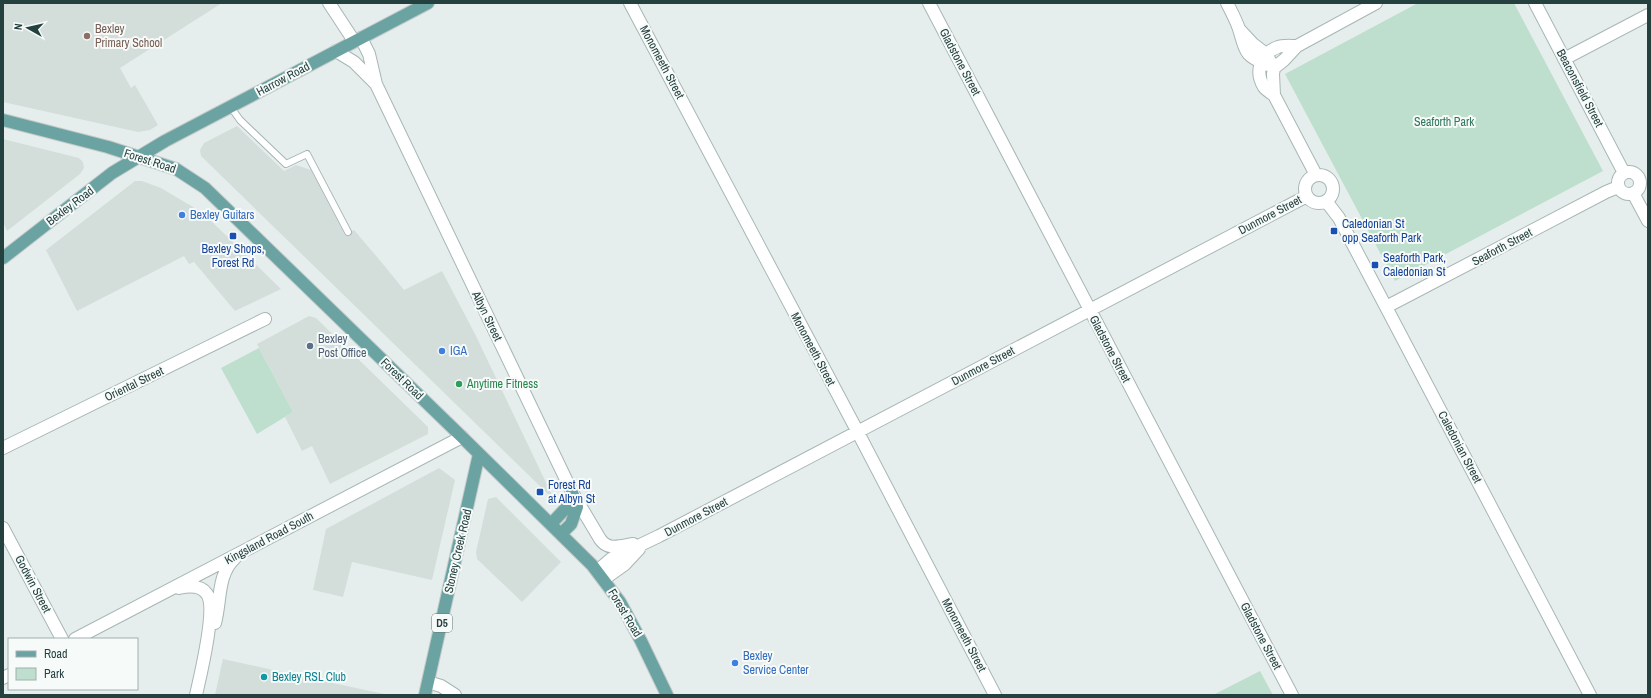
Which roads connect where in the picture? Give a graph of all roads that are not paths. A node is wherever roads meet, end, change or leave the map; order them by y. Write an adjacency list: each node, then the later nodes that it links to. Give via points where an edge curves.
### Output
1 (329, 3): 9 (street, Albyn Street)
2 (428, 3): 9 (main road, Harrow Road)
3 (630, 3): 33 (street, Monomeeth Street)
4 (929, 3): 31 (street, Gladstone Street)
5 (1227, 3): 12 (street, via 1239,28 1244,48 1248,54)
6 (1376, 3): 10 (street)
7 (1535, 3): 13 (street, Beaconsfield Street)
8 (1648, 15): 13 (street)
9 (358, 40): 11 (main road, Harrow Road); 15 (street, Albyn Street, via 369,54)
10 (1297, 46): 12 (street, via 1280,46); 14 (street)
11 (336, 51): 15 (street, Albyn Street, via 354,62); 17 (main road, Harrow Road)
12 (1263, 58): 14 (street); 16 (street, via 1259,74 1264,88)
13 (1564, 59): 20 (street, Beaconsfield Street)
14 (1274, 68): 16 (street)
15 (376, 84): 37 (street, Albyn Street)
16 (1274, 95): 21 (street)
17 (230, 106): 19 (main road, Harrow Road); 28 (lane, via 240,120 286,164 307,154)
18 (3, 120): 19 (main road, Forest Road, via 108,147)
19 (139, 158): 29 (main road, Bexley Road, via 112,173); 34 (main road, Forest Road, via 176,168 205,188)
20 (1624, 173): 22 (street); 23 (street, via 1619,177)
21 (1316, 175): 25 (street, via 1306,184); 26 (street, via 1327,177 1332,183 1332,195)
22 (1644, 177): 24 (street, via 1638,190)
23 (1618, 187): 24 (street, via 1623,193); 30 (street, Seaforth Street)
24 (1633, 193): 27 (street)
25 (1307, 196): 26 (street, via 1314,202); 31 (street, Dunmore Street)
26 (1326, 201): 30 (street, Caledonian Street, via 1338,218)
27 (1648, 221)
28 (348, 232)
29 (3, 258)
30 (1386, 307): 56 (street, Caledonian Street)
31 (1090, 310): 33 (street, Dunmore Street); 55 (street, Gladstone Street)
32 (265, 319): 35 (street, Oriental Street)
33 (858, 432): 41 (street, Dunmore Street); 54 (street, Monomeeth Street)
34 (462, 437): 36 (main road, Forest Road); 43 (street, Kingsland Road South)
35 (3, 448)
36 (479, 454): 38 (main road, Forest Road); 49 (main road, Stoney Creek Road / D5)
37 (572, 492): 38 (main road, via 567,507); 40 (main road, via 577,507 571,524); 42 (street, Albyn Street)
38 (551, 524): 40 (main road, Forest Road)
39 (3, 528): 46 (street, Godwin Street)
40 (561, 534): 44 (main road, Forest Road)
41 (659, 536): 42 (street, Dunmore Street, via 619,546); 44 (street, Dunmore Street, via 639,549 625,564)
42 (605, 545)
43 (245, 550): 45 (street, Kingsland Road South); 48 (street, via 230,562 226,569 218,613)
44 (600, 575): 53 (main road, Forest Road, via 620,602)
45 (148, 602): 47 (street, Kingsland Road South); 48 (street, via 184,587 193,587 205,592 210,603)
46 (61, 638)
47 (77, 638)
48 (207, 646): 50 (street)
49 (428, 682): 51 (main road, Stoney Creek Road / D5); 52 (street, via 441,686)
50 (196, 695)
51 (426, 695)
52 (455, 695)
53 (668, 695)
54 (995, 695)
55 (1292, 695)
56 (1590, 695)

